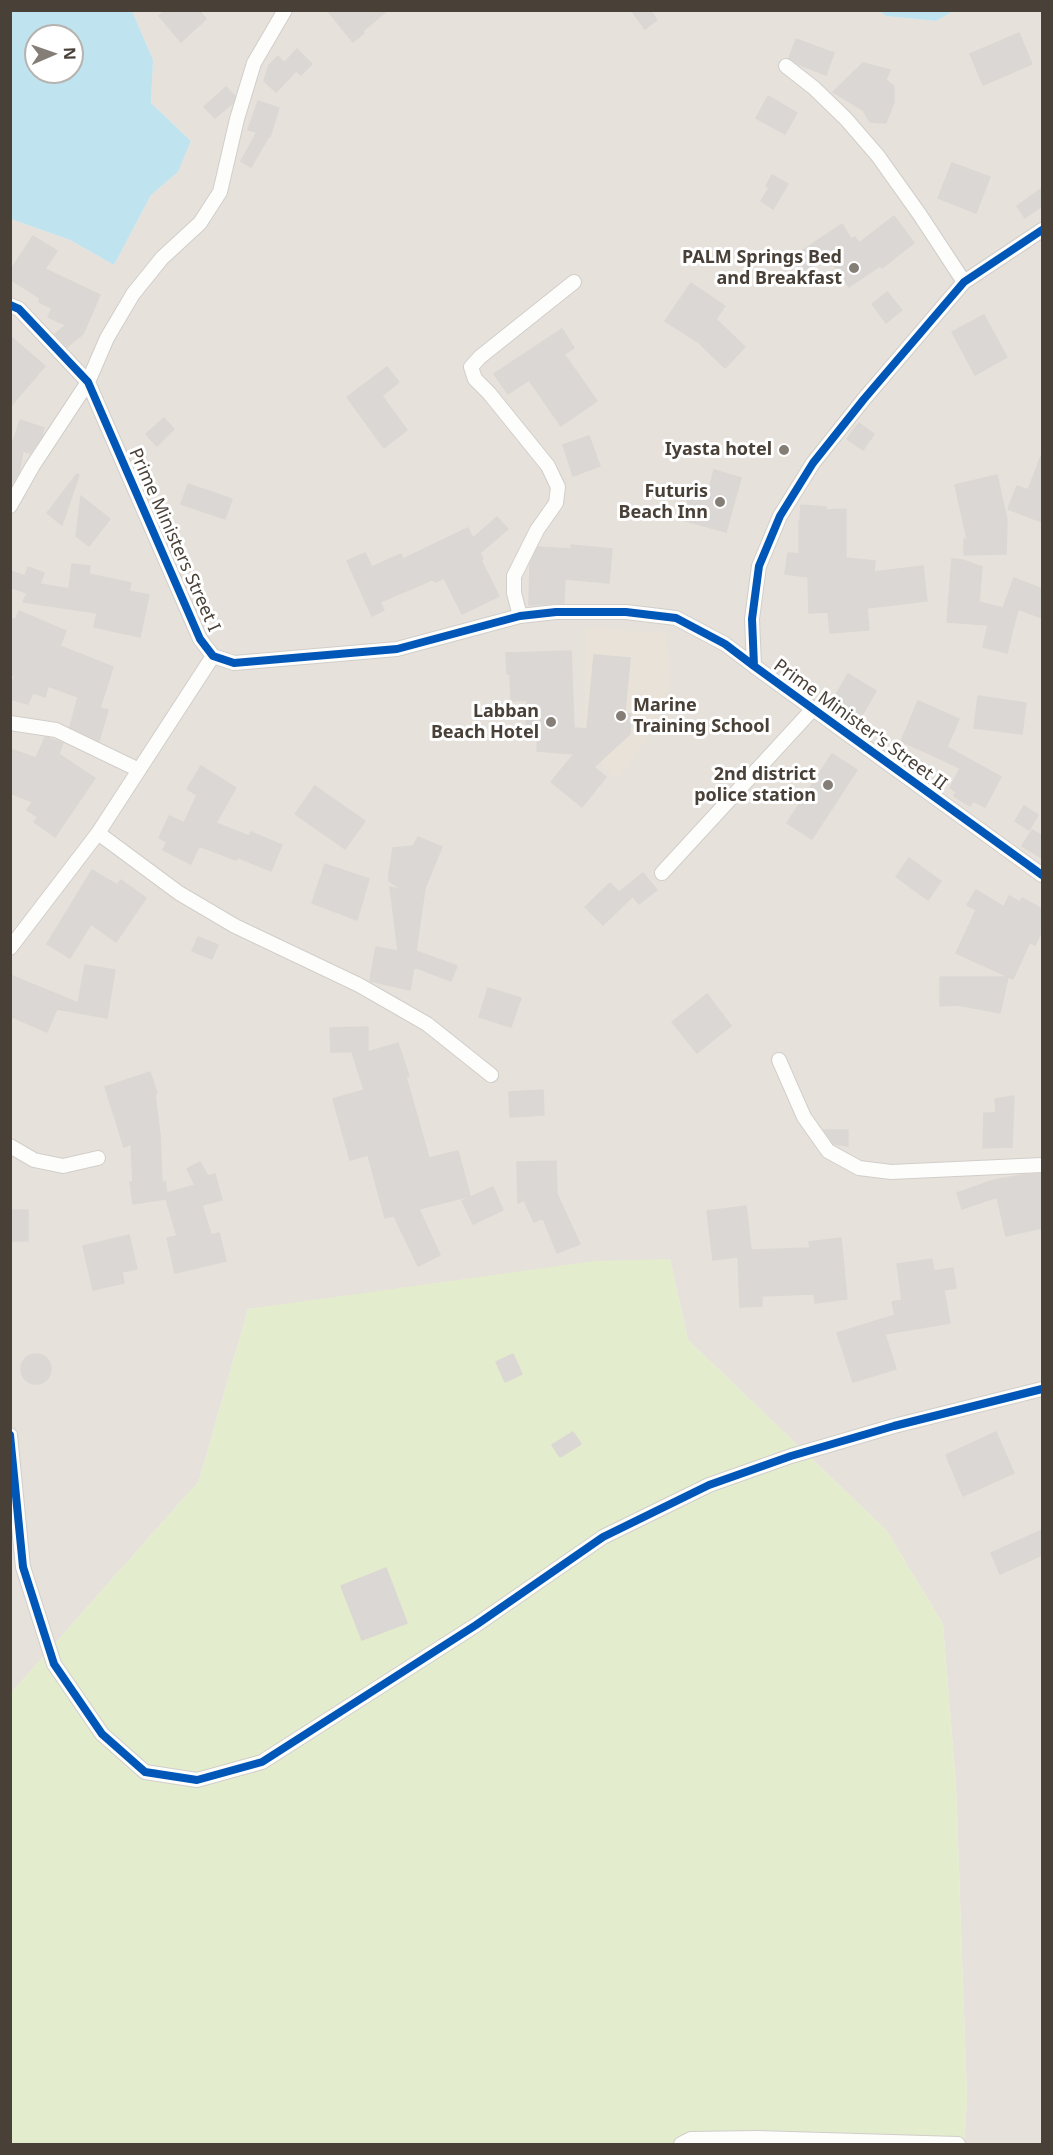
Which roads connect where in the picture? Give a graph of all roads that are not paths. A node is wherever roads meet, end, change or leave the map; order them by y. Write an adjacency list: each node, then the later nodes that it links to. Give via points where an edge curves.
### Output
1 (285, 10): 7 (street, via 254,63 220,192 200,223 162,258 133,294 107,338)
2 (786, 66): 5 (street, via 846,119 878,156)
3 (1042, 230): 5 (street, Prime Minister's Street II)
4 (574, 282): 9 (street, via 471,367 476,379 548,466 558,487 556,503 537,530 514,576)
5 (964, 282): 11 (street, Prime Minister's Street II, via 813,463 780,516 759,566 752,619)
6 (10, 304): 7 (street, Prime Ministers Street I)
7 (88, 382): 8 (street); 10 (street, Prime Ministers Street I, via 200,639)
8 (10, 506)
9 (520, 616): 10 (street, Prime Ministers Street I, via 397,649 234,663); 11 (street, Prime Ministers Street I, via 626,612 676,618 725,644)
10 (213, 656): 14 (street)
11 (754, 666): 12 (street, Prime Minister's Street II)
12 (812, 710): 16 (street); 17 (street, Prime Minister's Street II)
13 (10, 723): 14 (street, via 56,730)
14 (139, 770): 15 (street)
15 (98, 833): 18 (street); 20 (street, via 179,893 235,926 359,985 427,1024)
16 (662, 873)
17 (1042, 875)
18 (10, 948)
19 (779, 1060): 23 (street, via 804,1117 828,1151 859,1168 891,1172)
20 (491, 1075)
21 (10, 1146): 22 (street, via 34,1160 63,1166)
22 (98, 1158)
23 (1042, 1164)
24 (1042, 1389): 25 (street, via 791,1456 709,1485 603,1537 476,1625 262,1762 197,1780 145,1772 102,1734 54,1664 23,1567)
25 (10, 1435)
26 (940, 2144): 27 (street, via 757,2138 691,2139); 28 (street)
27 (681, 2145)
28 (958, 2145)

